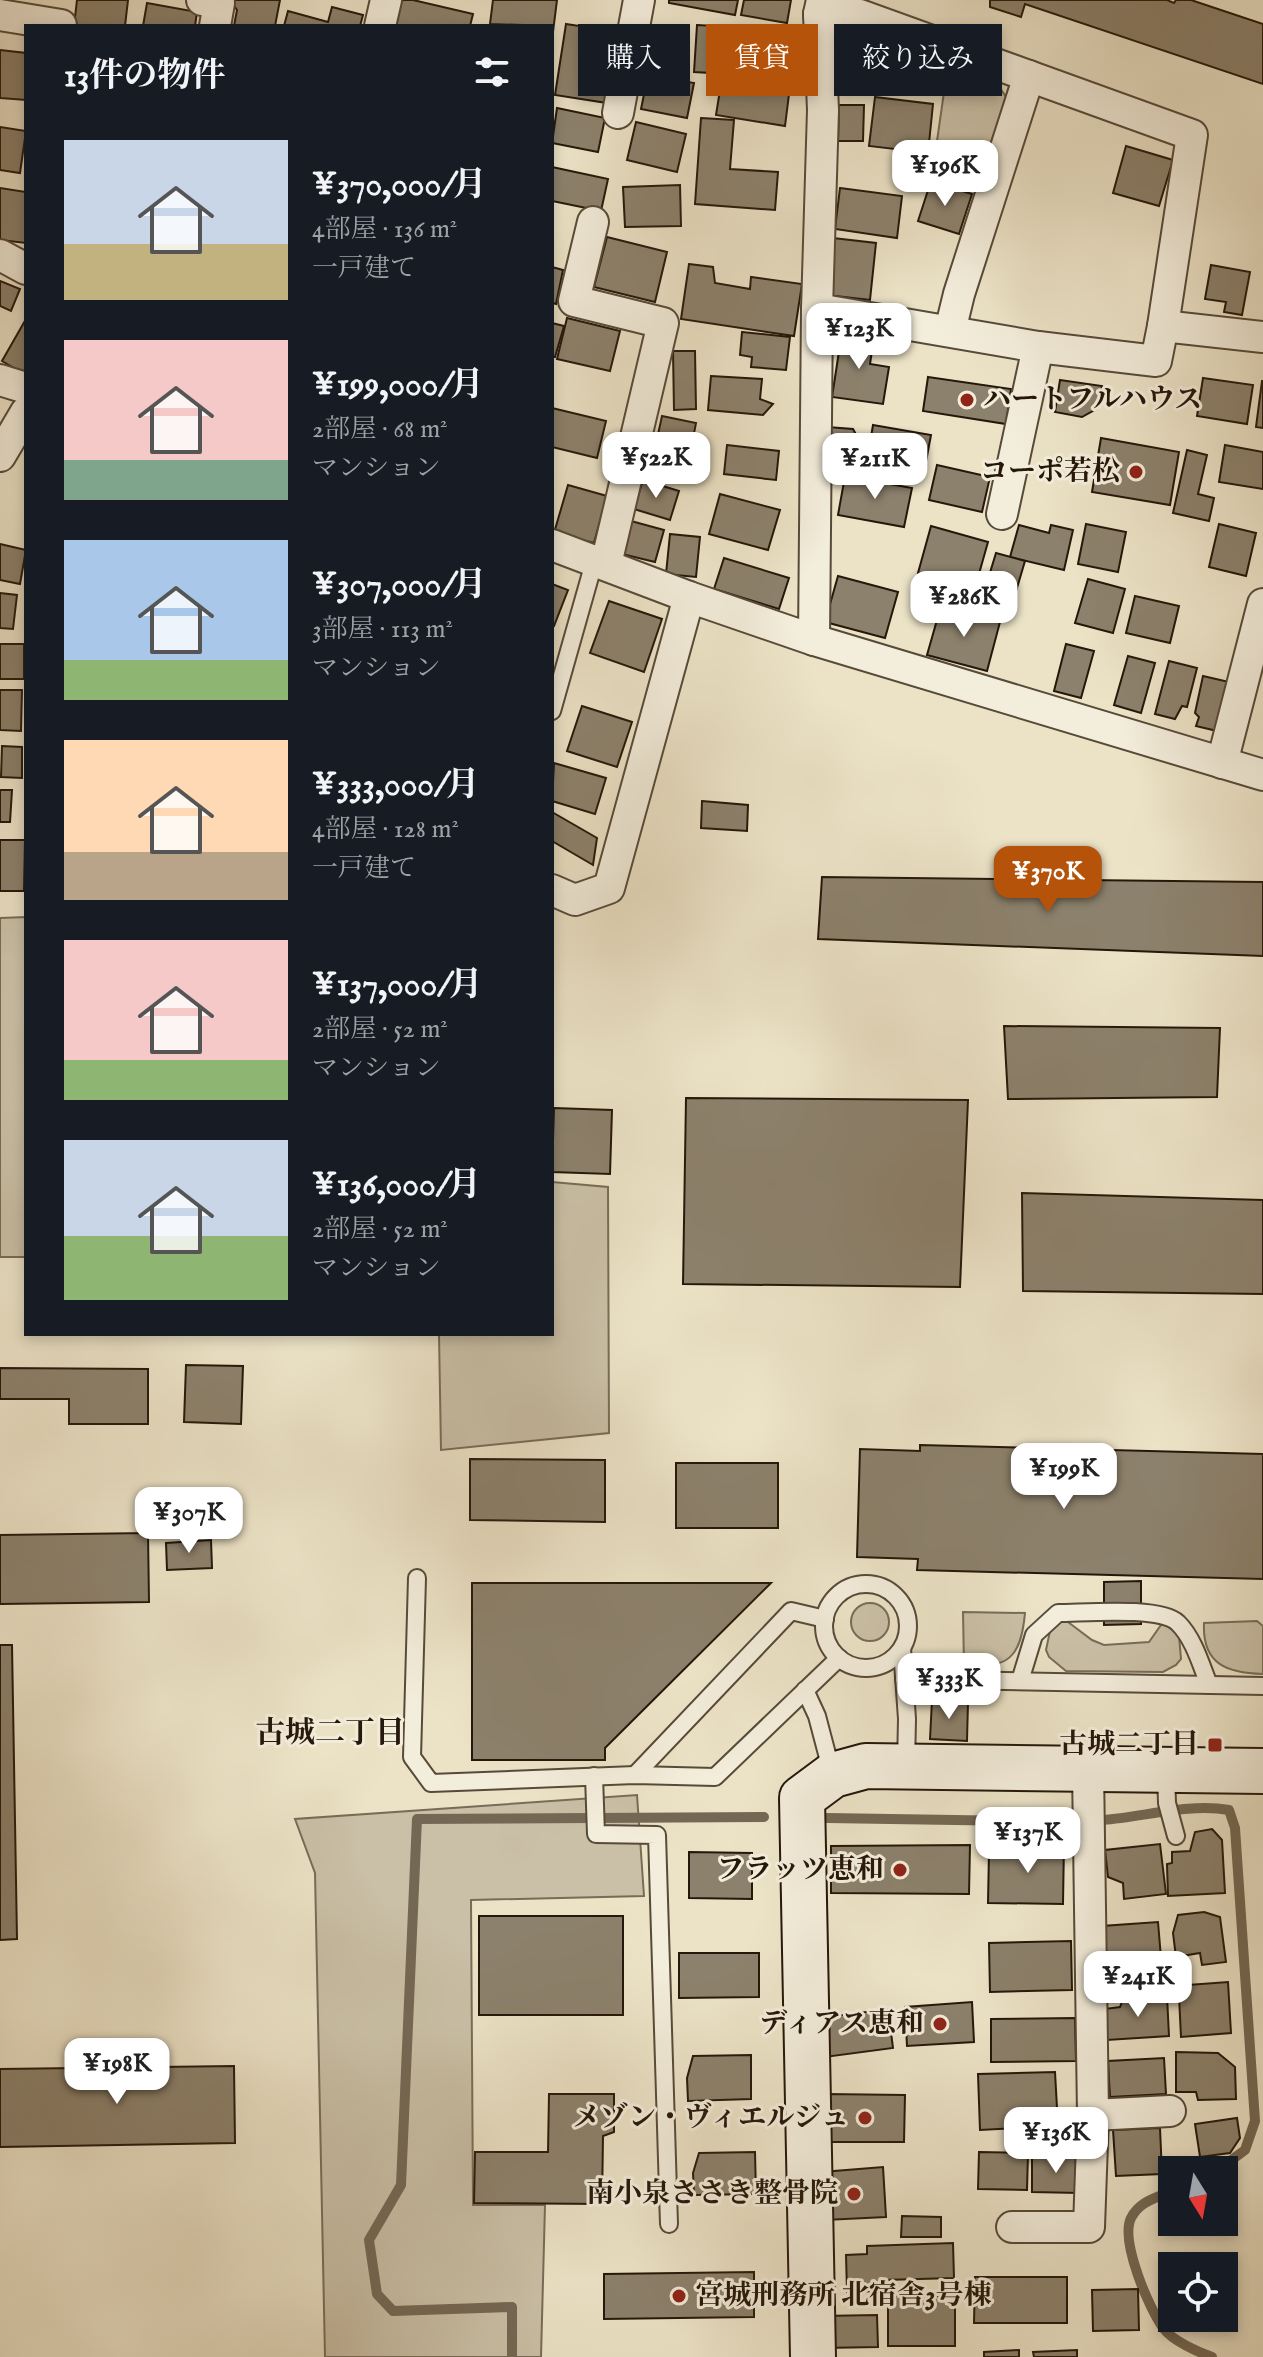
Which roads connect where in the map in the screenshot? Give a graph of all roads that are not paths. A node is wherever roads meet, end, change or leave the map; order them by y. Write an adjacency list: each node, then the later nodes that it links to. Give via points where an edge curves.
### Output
1 (202, 0): 7 (street, via 219,3)
2 (386, 0): 8 (street)
3 (639, 0): 10 (street)
4 (820, 7): 9 (street, via 860,15); 14 (street, via 823,110)
5 (0, 15): 6 (street)
6 (62, 17)
7 (215, 24)
8 (380, 24)
9 (1029, 76): 15 (street, via 1192,135); 16 (street)
10 (618, 113)
11 (593, 222): 25 (street, via 574,301 663,323)
12 (0, 255): 13 (street)
13 (24, 268)
14 (817, 309): 16 (street); 28 (street)
15 (1163, 326): 17 (street); 18 (street, via 1156,361)
16 (950, 331): 18 (street)
17 (1263, 337)
18 (1038, 347): 23 (street)
19 (0, 380): 20 (street)
20 (24, 387)
21 (24, 415): 22 (street)
22 (0, 456)
23 (1002, 514)
24 (554, 546): 25 (street)
25 (600, 562): 26 (street); 29 (lane)
26 (689, 597): 28 (street); 32 (street, via 609,888 575,900)
27 (1263, 604): 30 (street)
28 (814, 640): 30 (street)
29 (554, 705)
30 (1222, 763): 31 (street)
31 (1263, 775)
32 (554, 891)
33 (417, 1578): 47 (lane, via 412,1757 431,1783)
34 (825, 1619): 35 (lane, via 829,1606 850,1587 876,1585 889,1590 905,1610 908,1623); 36 (lane, via 825,1634); 45 (lane, via 791,1611)
35 (902, 1648): 36 (lane, via 892,1659 865,1668); 37 (lane)
36 (839, 1658): 41 (lane)
37 (904, 1679): 38 (lane); 42 (lane)
38 (1020, 1681): 39 (lane); 39 (lane, via 1034,1635 1058,1613 1148,1612 1177,1621 1195,1648)
39 (1209, 1685): 40 (lane)
40 (1263, 1686)
41 (805, 1690): 45 (lane, via 715,1777); 46 (lane)
42 (906, 1767): 43 (street); 46 (street, via 866,1766)
43 (1088, 1769): 48 (street); 51 (street)
44 (1263, 1771): 48 (street)
45 (635, 1775): 47 (lane)
46 (833, 1775): 54 (street, via 802,1798)
47 (594, 1776): 52 (lane, via 596,1834 657,1835)
48 (1167, 1786): 49 (lane)
49 (1175, 1831)
50 (1170, 2111): 51 (street)
51 (1093, 2115): 53 (street, via 1089,2227)
52 (669, 2224)
53 (1012, 2227)
54 (813, 2357)

